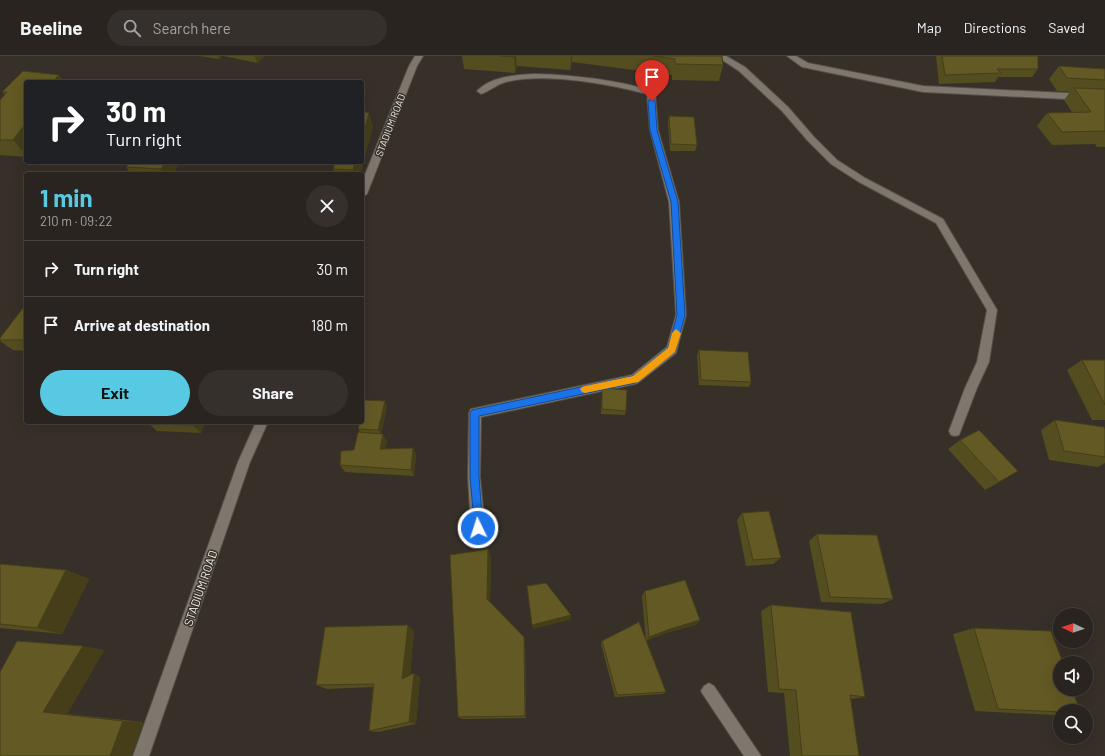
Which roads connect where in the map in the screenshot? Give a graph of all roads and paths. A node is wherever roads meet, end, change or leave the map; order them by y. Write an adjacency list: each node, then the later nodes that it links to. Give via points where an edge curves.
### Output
1 (419, 56): 6 (street, STADIUM ROAD)
2 (720, 56): 8 (street, via 742,70 780,104 834,162 862,180 940,221 992,310 984,362 971,388)
3 (791, 56): 5 (street, via 805,65 923,89)
4 (481, 91): 9 (street, via 504,80 548,77 636,88 651,93 654,130 674,202 681,315 672,350 635,379 475,413 474,477)
5 (1105, 98)
6 (364, 189)
7 (261, 424): 11 (street, STADIUM ROAD, via 244,462)
8 (956, 432)
9 (478, 528)
10 (709, 691): 12 (street)
11 (141, 756)
12 (753, 756)

